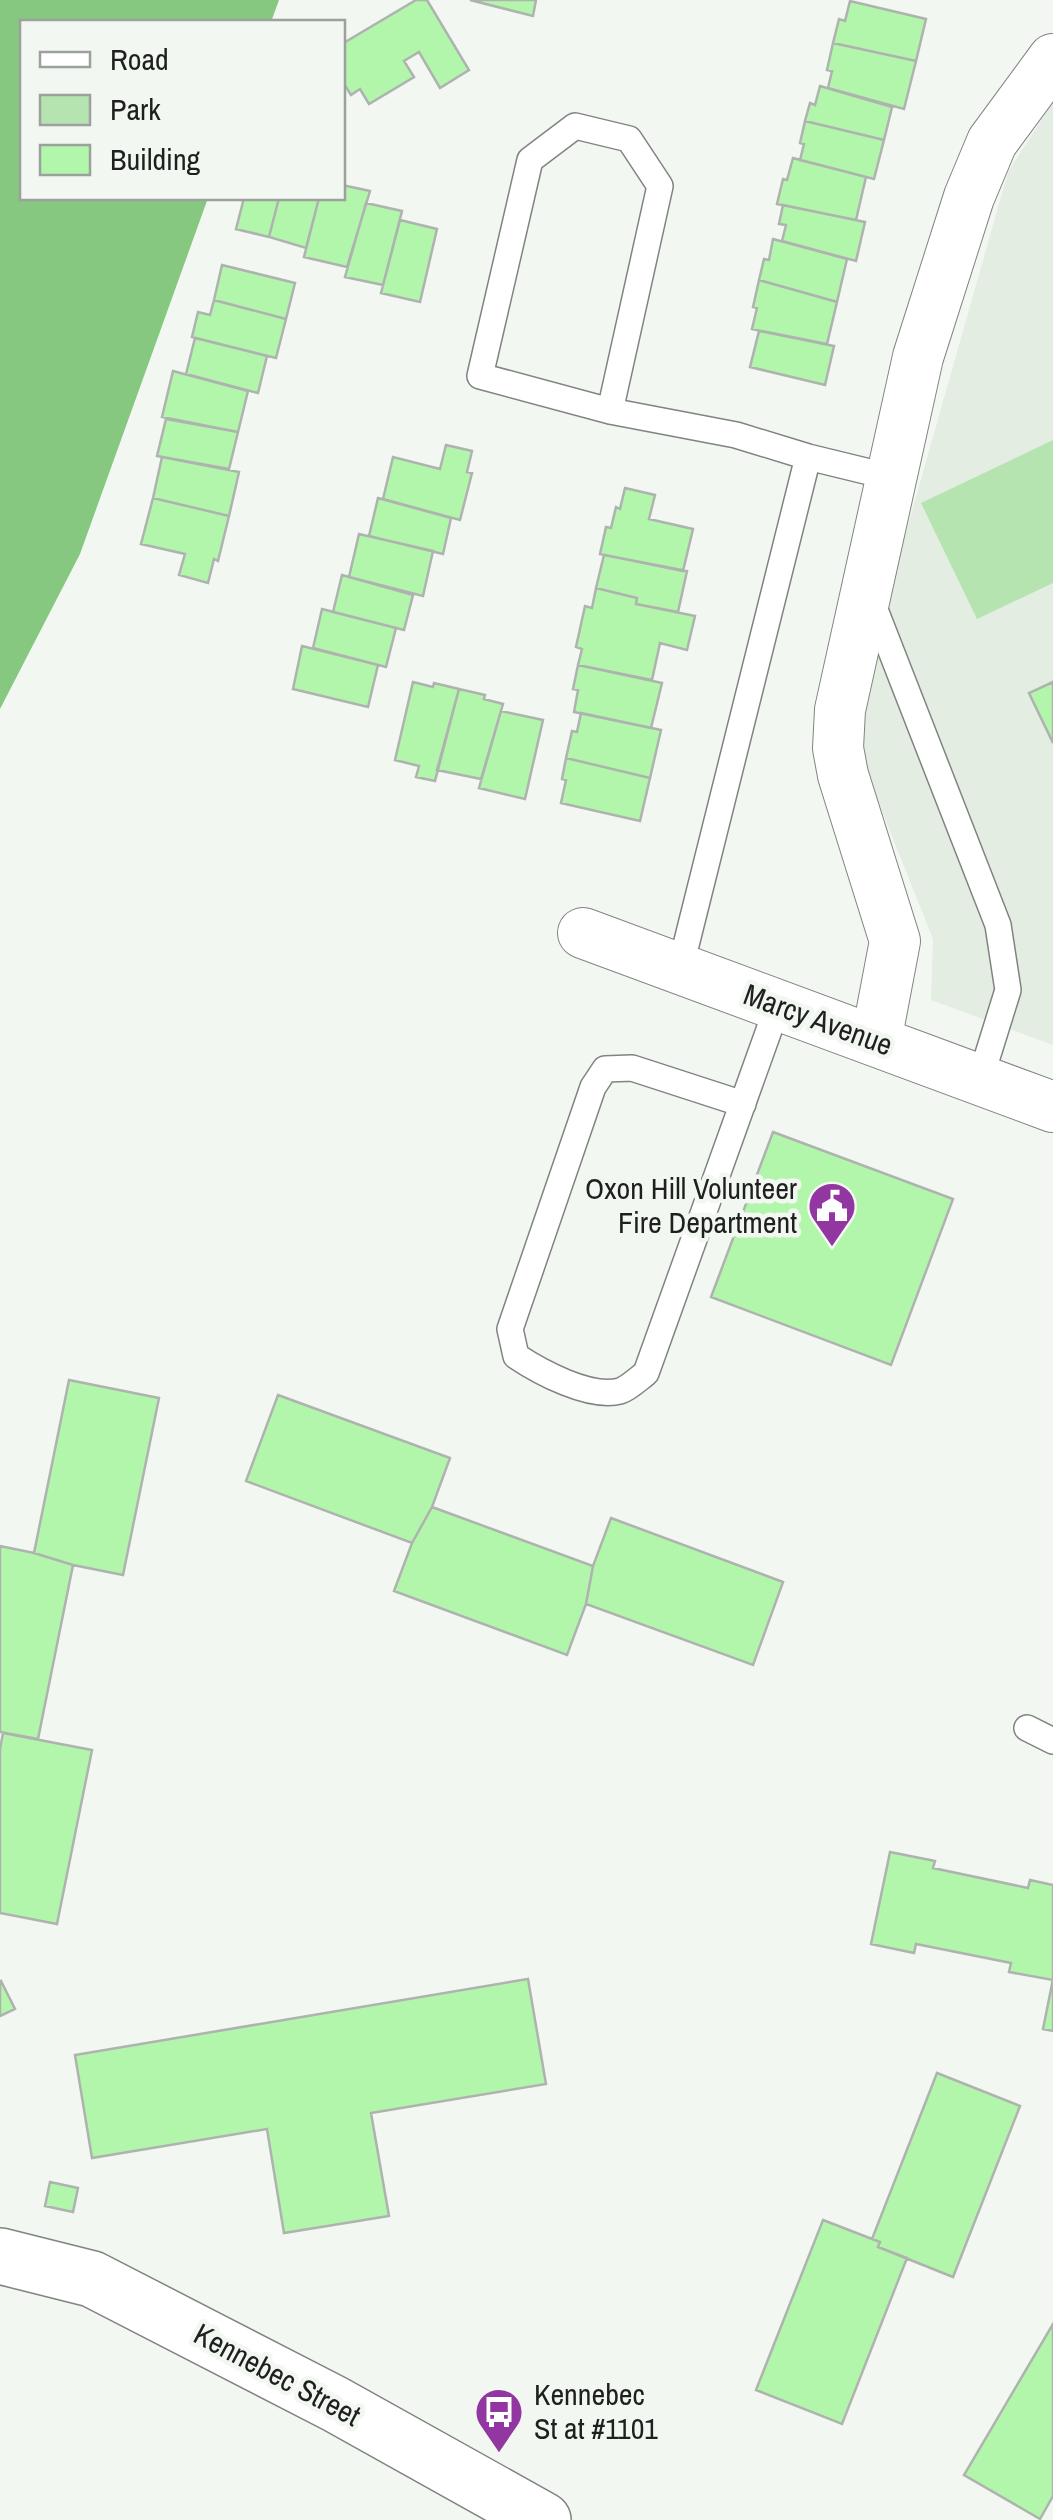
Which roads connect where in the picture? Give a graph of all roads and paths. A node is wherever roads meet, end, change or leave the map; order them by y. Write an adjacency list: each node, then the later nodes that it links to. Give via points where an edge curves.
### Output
1 (1053, 59): 4 (street, via 983,160 918,356)
2 (610, 411): 2 (lane, via 480,376 530,160 575,126 629,139 660,186); 3 (lane)
3 (808, 456): 4 (lane); 7 (lane)
4 (890, 477): 5 (street)
5 (866, 588): 9 (street, via 838,748 896,941); 10 (lane, via 998,925 1008,990)
6 (583, 933): 7 (street, Marcy Avenue)
7 (680, 968): 8 (street, Marcy Avenue)
8 (778, 1004): 9 (street, Marcy Avenue); 11 (lane)
9 (876, 1041): 10 (street, Marcy Avenue)
10 (980, 1080): 12 (street, Marcy Avenue)
11 (743, 1104): 11 (lane, via 646,1373 622,1390 598,1392 516,1356 510,1329 604,1068 632,1068)
12 (1053, 1107)
13 (1027, 1728): 14 (lane)
14 (1053, 1741)
15 (0, 2256): 16 (street, Kennebec Street, via 92,2279)
16 (543, 2520)

